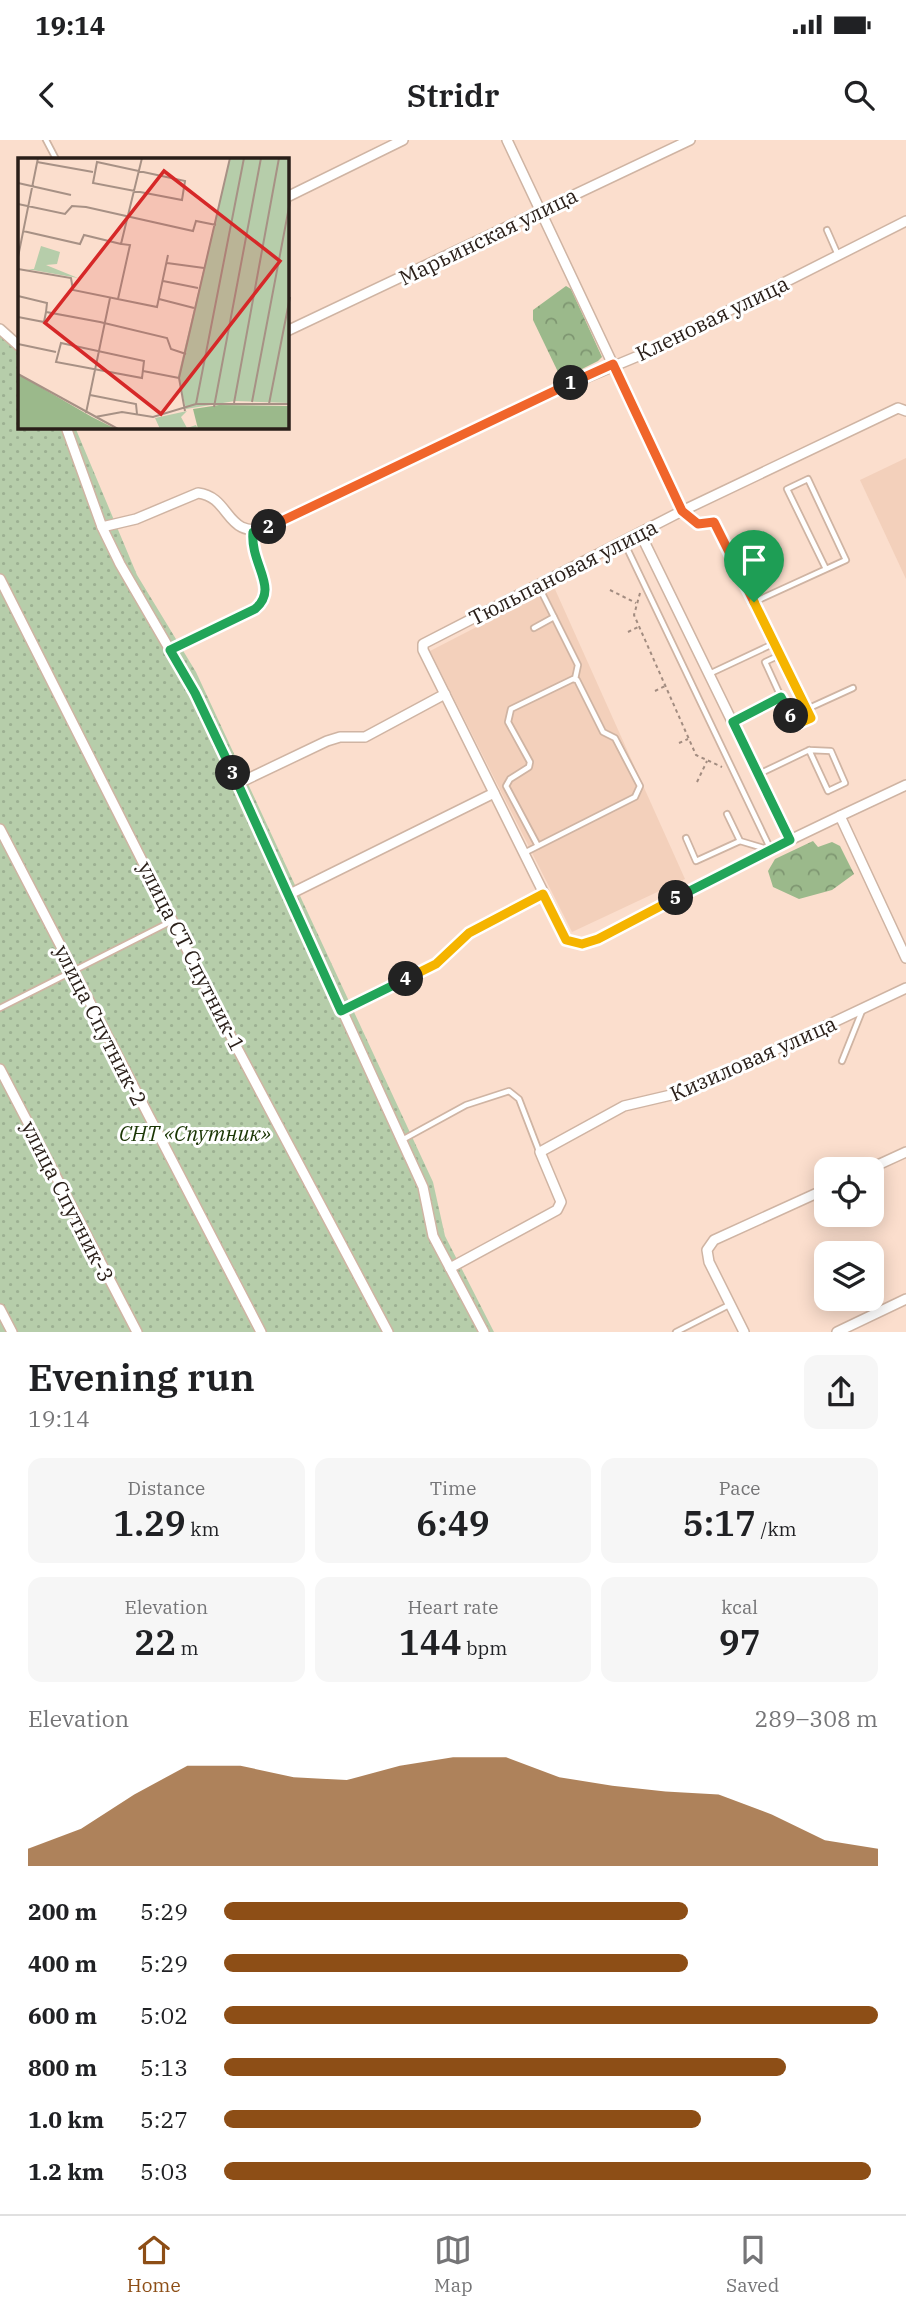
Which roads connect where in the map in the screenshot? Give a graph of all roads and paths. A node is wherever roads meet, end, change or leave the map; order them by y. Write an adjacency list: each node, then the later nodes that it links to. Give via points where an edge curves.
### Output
1 (46, 140): 5 (lane)
2 (403, 140): 6 (street)
3 (507, 140): 7 (street)
4 (690, 140): 7 (street, Марьинская улица)
5 (55, 158)
6 (289, 196)
7 (540, 210): 12 (street, Марьинская улица); 14 (street)
8 (906, 221): 10 (street, Кленовая улица)
9 (827, 230): 10 (lane)
10 (839, 256): 14 (street, Кленовая улица, via 643,354)
11 (0, 329): 13 (street)
12 (289, 330)
13 (18, 345)
14 (613, 364): 17 (street); 19 (street, Кленовая улица, via 386,474)
15 (906, 411): 17 (street, Тюльпановая улица, via 898,408)
16 (67, 429): 18 (street)
17 (682, 511): 20 (street, Тюльпановая улица); 27 (lane, via 698,524 714,522)
18 (102, 527): 19 (street, via 136,519 198,493 213,499 243,530); 34 (street)
19 (253, 532): 34 (lane, via 256,563 266,585 264,602)
20 (640, 533): 21 (street, Тюльпановая улица); 36 (street)
21 (623, 542): 24 (lane); 25 (street, Тюльпановая улица)
22 (825, 569): 22 (lane, via 846,560 808,479 787,489); 27 (lane)
23 (0, 579): 66 (street, улица СТ Спутник-1)
24 (643, 582): 28 (path); 49 (lane)
25 (538, 585): 29 (lane); 41 (street, Тюльпановая улица, via 423,644)
26 (610, 590): 28 (path)
27 (754, 602): 33 (lane)
28 (637, 603): 30 (path, via 634,615)
29 (554, 617): 31 (lane); 37 (lane, via 578,665)
30 (639, 627): 32 (path); 38 (path)
31 (534, 628)
32 (628, 632)
33 (775, 643): 35 (lane); 36 (lane)
34 (170, 650): 52 (street)
35 (780, 654): 42 (lane, via 765,662); 43 (lane)
36 (709, 674): 44 (street)
37 (575, 680): 61 (lane, via 511,709 508,715 530,762 506,786); 61 (lane, via 603,732 615,738 639,786 635,797)
38 (666, 686): 40 (path); 45 (path)
39 (853, 688): 43 (lane)
40 (655, 691)
41 (445, 694): 52 (street, via 365,737 327,741); 54 (street, Тюльпановая улица)
42 (781, 697): 43 (lane, via 797,724 811,718); 44 (lane)
43 (807, 709)
44 (733, 722): 50 (street)
45 (689, 738): 46 (path); 48 (path, via 696,755)
46 (679, 743)
47 (809, 750): 47 (lane, via 828,790 845,783 831,751); 50 (lane)
48 (707, 760): 49 (path); 51 (path)
49 (734, 773): 62 (lane)
50 (758, 774): 59 (street)
51 (696, 782)
52 (237, 784): 64 (street)
53 (906, 785): 56 (street)
54 (494, 793): 63 (street, Тюльпановая улица); 64 (street)
55 (727, 814): 60 (lane)
56 (839, 816): 59 (street); 68 (street)
57 (0, 829): 69 (street, улица Спутник-2)
58 (686, 838): 60 (lane, via 696,861)
59 (790, 840): 62 (lane)
60 (740, 841): 62 (lane)
61 (538, 846): 63 (lane)
62 (771, 850): 67 (lane, via 598,939 582,944)
63 (523, 853): 65 (street, Тюльпановая улица)
64 (290, 894): 73 (street)
65 (543, 894): 67 (street, Тюльпановая улица); 73 (street, via 469,933 436,964)
66 (174, 920): 69 (lane); 88 (street, улица СТ Спутник-1)
67 (566, 940)
68 (906, 958)
69 (74, 971): 72 (lane); 87 (street, улица Спутник-2)
70 (906, 988): 71 (street, Кизиловая улица)
71 (863, 1007): 74 (lane); 77 (street, Кизиловая улица, via 688,1091 624,1106)
72 (0, 1008)
73 (341, 1011): 76 (street)
74 (842, 1061)
75 (0, 1069): 86 (street, улица Спутник-3)
76 (401, 1141): 77 (lane, via 467,1105 509,1091 519,1099); 81 (street, via 423,1187 433,1236)
77 (540, 1152): 81 (street, via 561,1202 557,1210)
78 (906, 1152): 79 (street)
79 (884, 1162)
80 (814, 1194): 83 (street, via 714,1240 707,1250 709,1262)
81 (450, 1268): 89 (street)
82 (906, 1299): 92 (street)
83 (730, 1304): 90 (lane); 91 (street)
84 (0, 1309): 85 (street)
85 (12, 1332)
86 (136, 1332)
87 (261, 1332)
88 (388, 1332)
89 (484, 1332)
90 (676, 1332)
91 (744, 1332)
92 (838, 1332)

